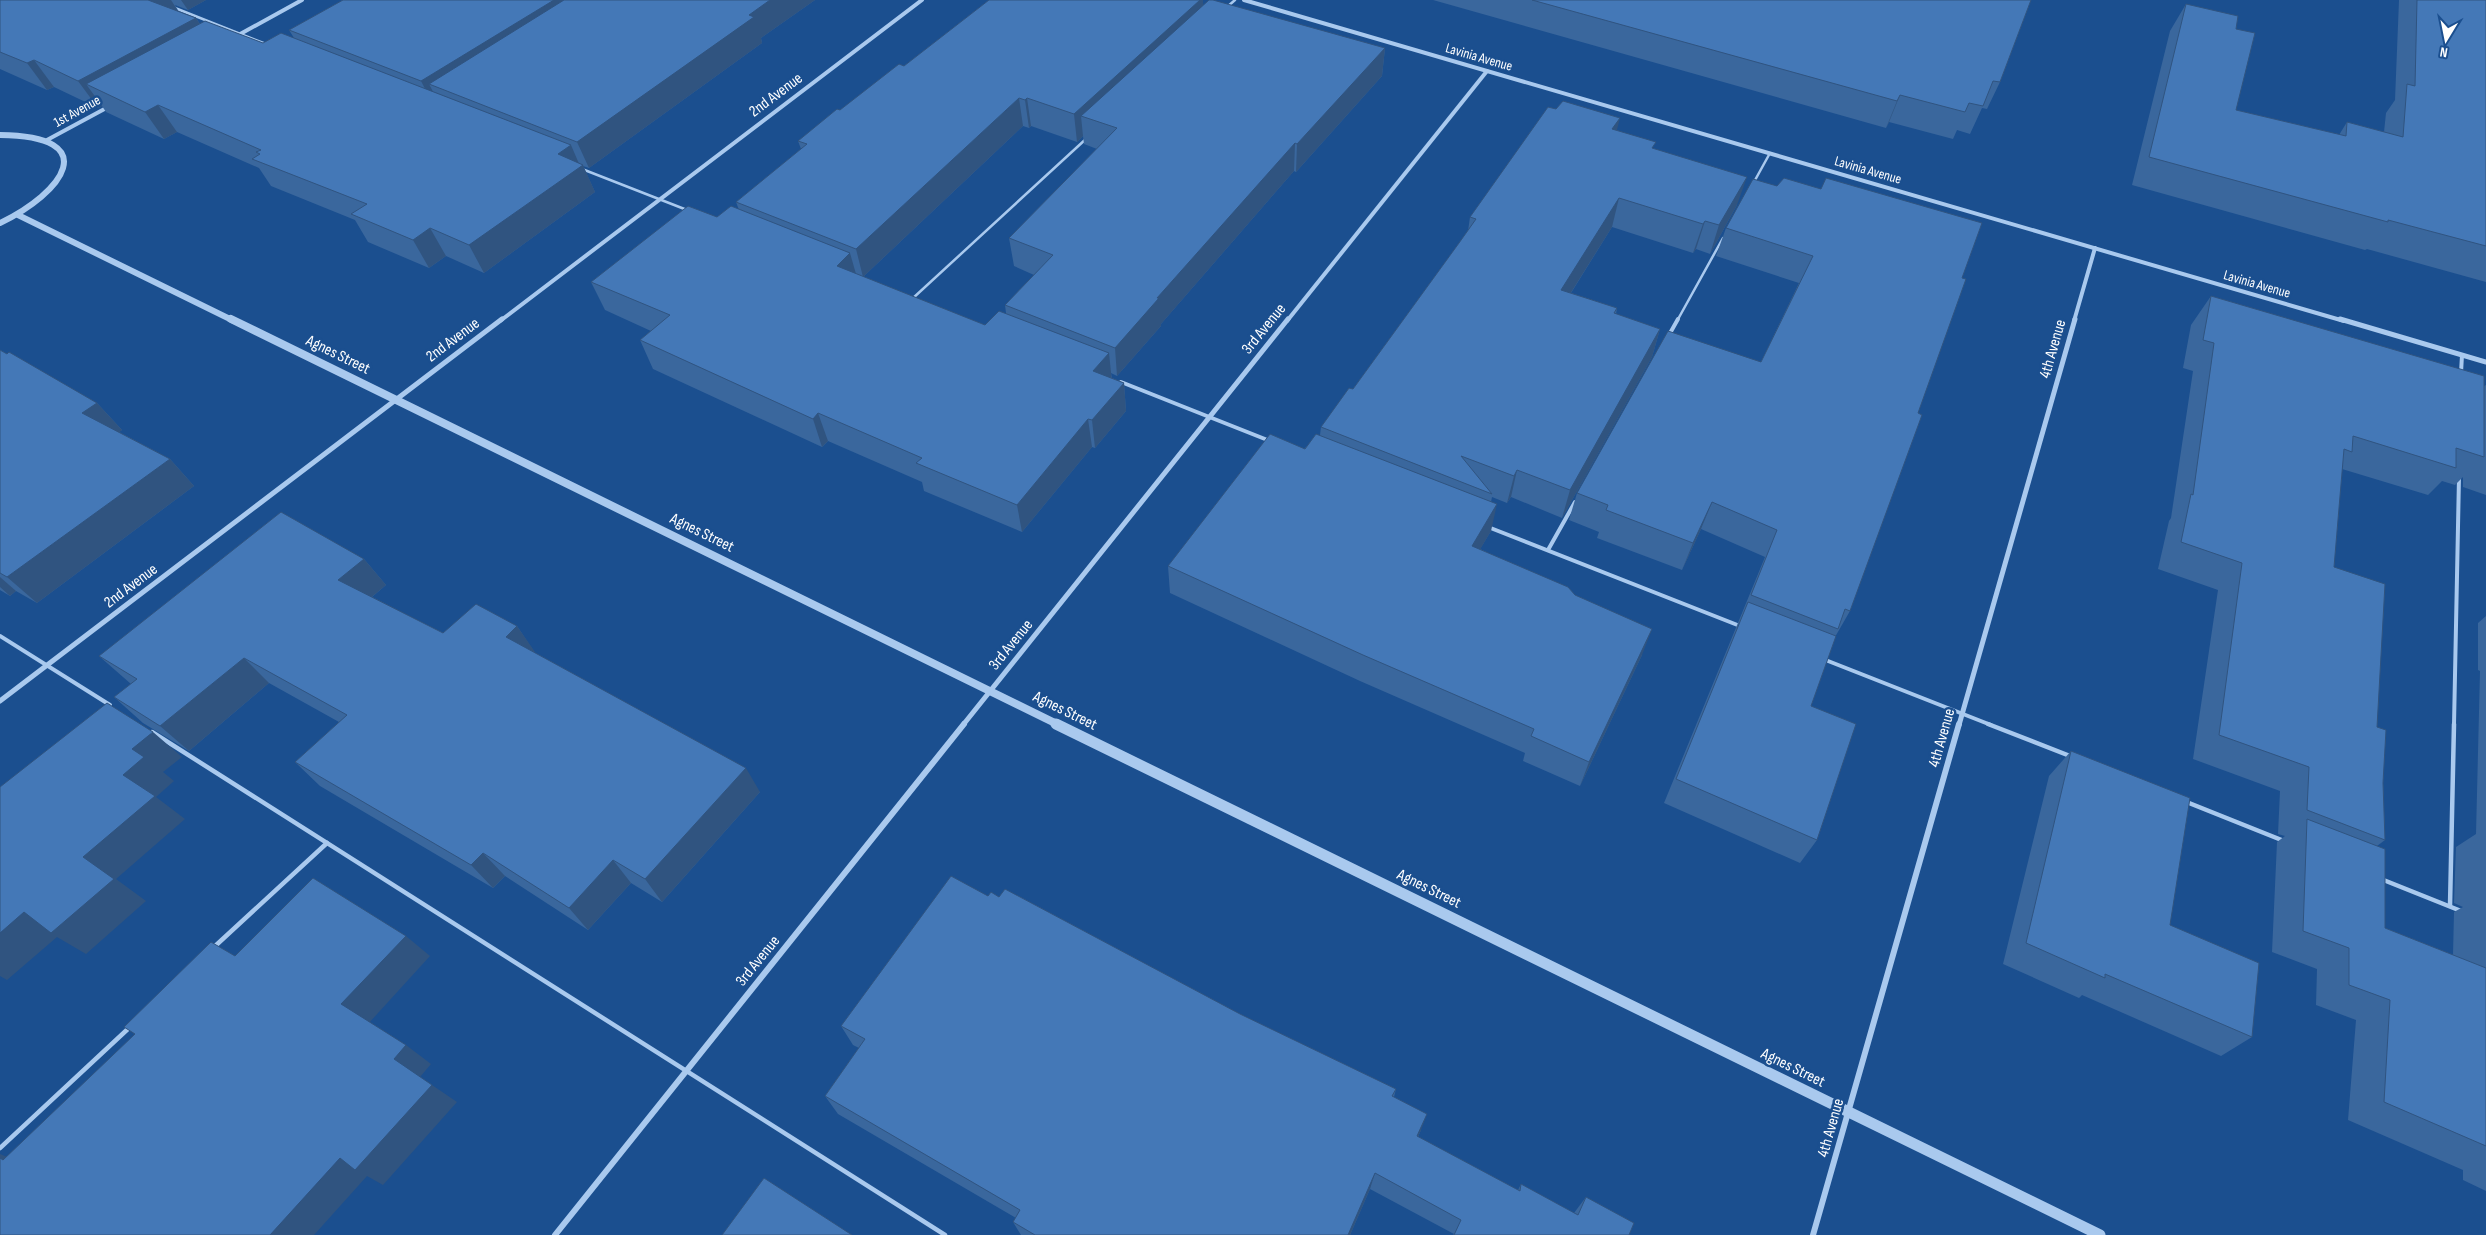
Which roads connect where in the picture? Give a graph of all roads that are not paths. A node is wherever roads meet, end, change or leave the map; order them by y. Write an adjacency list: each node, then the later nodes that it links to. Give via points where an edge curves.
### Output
1 (302, 0): 7 (street)
2 (922, 0): 18 (street, 2nd Avenue)
3 (1235, 0): 6 (lane)
4 (1244, 0): 10 (street, Lavinia Avenue)
5 (171, 7): 7 (lane)
6 (1220, 14)
7 (240, 34): 8 (street); 9 (lane)
8 (232, 38)
9 (276, 48)
10 (1487, 71): 15 (street, Lavinia Avenue); 33 (street, 3rd Avenue)
11 (116, 102): 14 (street, 1st Avenue)
12 (0, 135): 14 (street)
13 (1088, 136): 25 (lane)
14 (47, 140): 20 (street, via 58,148 64,158 63,170 41,199)
15 (1770, 153): 17 (lane); 23 (street, Lavinia Avenue)
16 (579, 168): 18 (lane)
17 (1751, 188)
18 (660, 199): 19 (lane); 32 (street, 2nd Avenue)
19 (696, 214)
20 (18, 215): 21 (street); 32 (street, Agnes Street)
21 (0, 223)
22 (1726, 231): 27 (lane)
23 (2095, 248): 28 (street, Lavinia Avenue); 46 (street, 4th Avenue)
24 (903, 296): 25 (lane)
25 (912, 300): 26 (lane)
26 (921, 303)
27 (1664, 343)
28 (2462, 355): 29 (street, Lavinia Avenue); 30 (lane)
29 (2486, 362)
30 (2461, 375)
31 (1120, 381): 33 (lane)
32 (396, 400): 42 (street, 2nd Avenue); 43 (street, Agnes Street)
33 (1210, 417): 34 (lane); 43 (street, 3rd Avenue)
34 (1274, 442)
35 (2459, 473): 53 (lane)
36 (1577, 499): 38 (lane)
37 (1484, 525): 38 (lane)
38 (1548, 550): 39 (lane)
39 (1741, 626)
40 (0, 636): 42 (lane)
41 (1815, 656): 46 (lane)
42 (47, 665): 44 (street, 2nd Avenue); 45 (lane)
43 (990, 691): 57 (street, 3rd Avenue); 58 (street, Agnes Street)
44 (0, 701)
45 (113, 707)
46 (1962, 714): 48 (lane); 58 (street, 4th Avenue)
47 (146, 728): 50 (lane)
48 (2072, 757)
49 (2183, 801): 51 (lane)
50 (327, 842): 55 (lane); 57 (lane)
51 (2293, 844)
52 (2376, 877): 53 (lane)
53 (2450, 906): 54 (lane)
54 (2468, 913)
55 (211, 951)
56 (138, 1019): 59 (lane)
57 (686, 1070): 60 (street, 3rd Avenue); 61 (lane)
58 (1848, 1112): 62 (street, 4th Avenue); 63 (street, Agnes Street)
59 (0, 1148)
60 (554, 1235)
61 (945, 1235)
62 (1813, 1235)
63 (2100, 1235)

